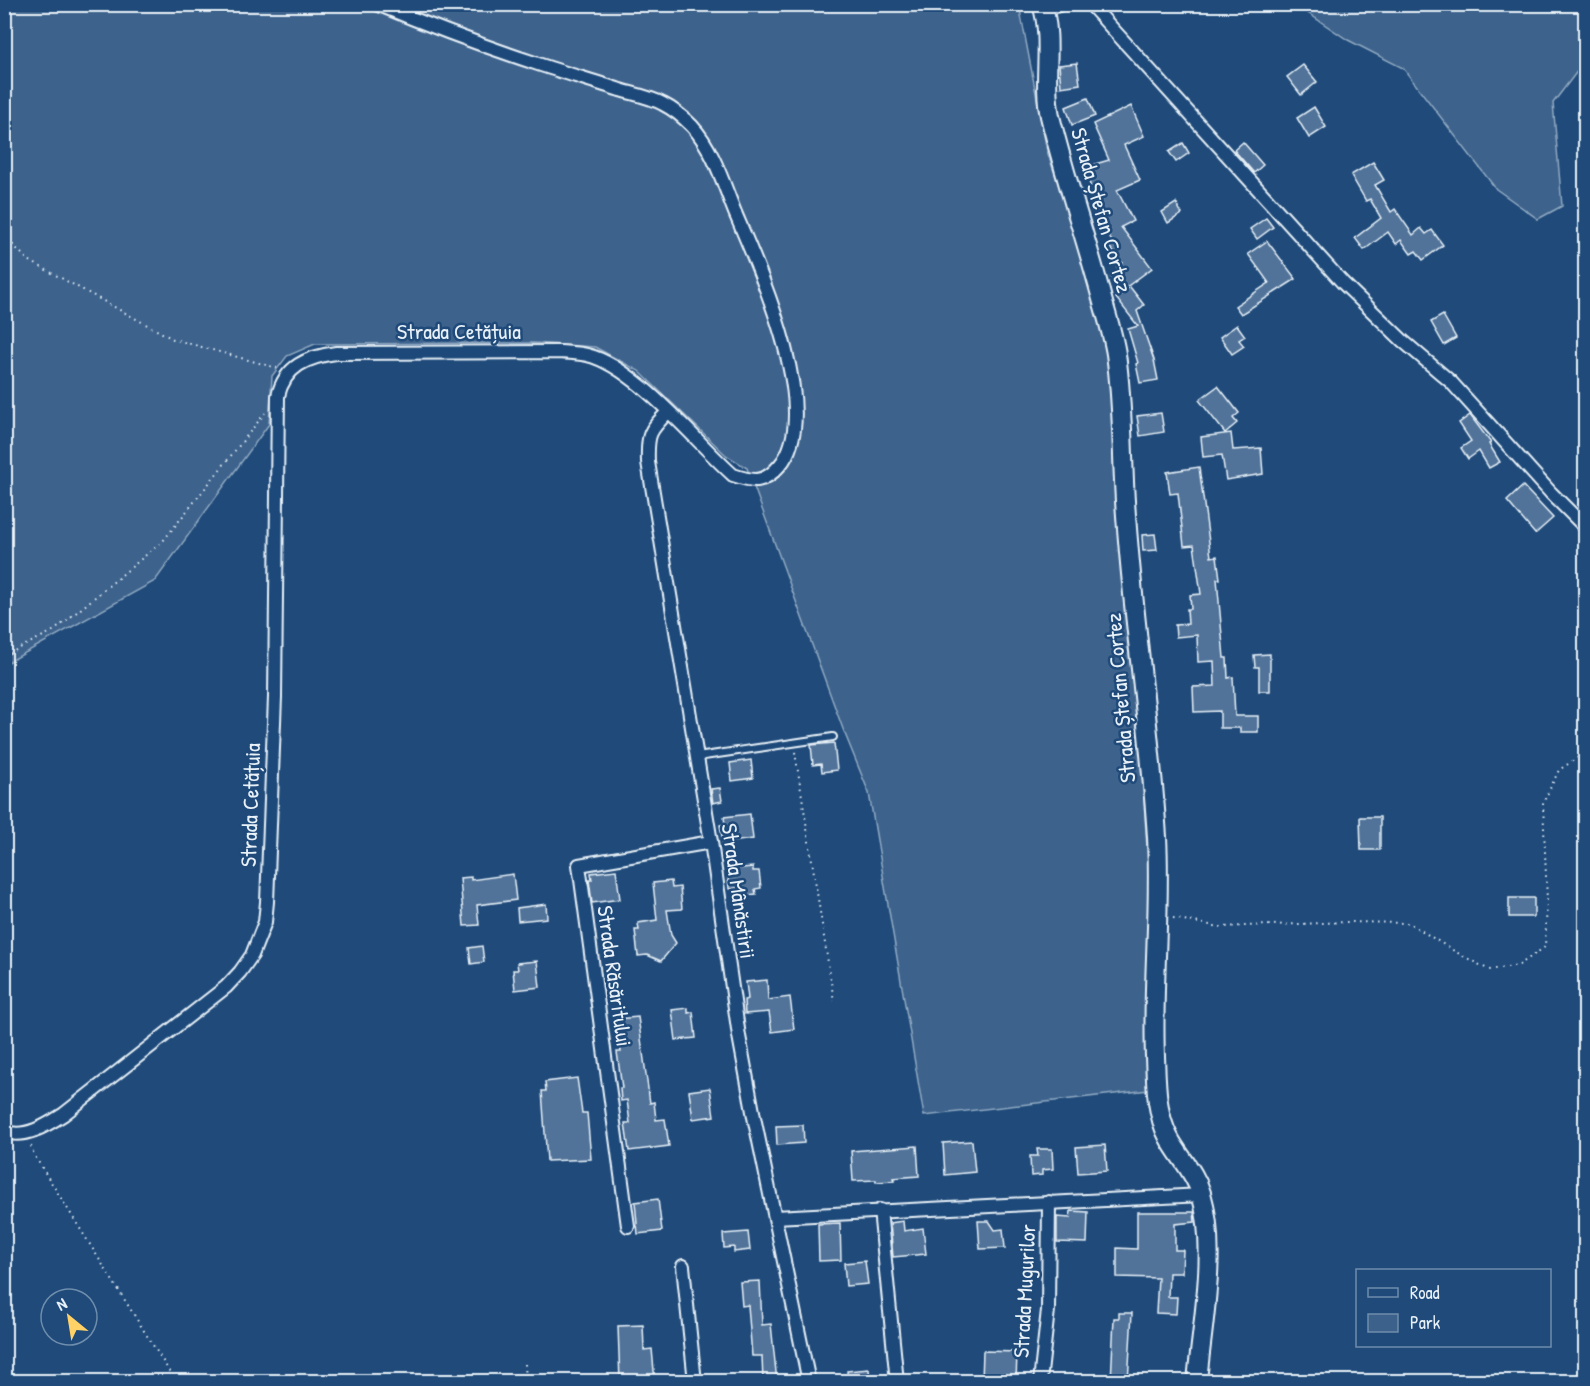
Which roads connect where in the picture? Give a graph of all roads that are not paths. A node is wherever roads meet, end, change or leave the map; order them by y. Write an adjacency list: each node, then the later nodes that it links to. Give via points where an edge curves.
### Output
1 (376, 4): 4 (street, Strada Cetățuia, via 538,65 664,104 692,126 708,148 780,327 795,406 785,460 771,476 752,481 733,475)
2 (1090, 4): 5 (street, via 1343,283 1450,382)
3 (1049, 6): 10 (street, Strada Ștefan Cortez, via 1049,110 1115,351 1122,417 1125,502 1157,839 1155,1055 1160,1113 1170,1140)
4 (668, 412): 7 (street, Strada Mânăstirii, via 647,440 648,462); 9 (street, Strada Cetățuia, via 626,374 589,355 336,353 306,360 290,372 281,382 278,396 275,697 268,884 262,930 240,972 208,1003 48,1124 26,1133)
5 (1586, 528)
6 (833, 737): 7 (lane)
7 (697, 757): 8 (street, Strada Mânăstirii)
8 (711, 843): 13 (street, Strada Mânăstirii, via 739,1036); 14 (street, Strada Răsăritului, via 579,865)
9 (4, 1131)
10 (1202, 1195): 11 (street); 20 (street, Strada Ștefan Cortez, via 1209,1234)
11 (1049, 1202): 12 (street); 19 (street, Strada Mugurilor, via 1048,1310)
12 (880, 1210): 13 (street); 18 (street)
13 (776, 1217): 17 (street, Strada Mânăstirii)
14 (628, 1226)
15 (683, 1266): 16 (street)
16 (695, 1382)
17 (809, 1382)
18 (897, 1382)
19 (1040, 1382)
20 (1197, 1382)

